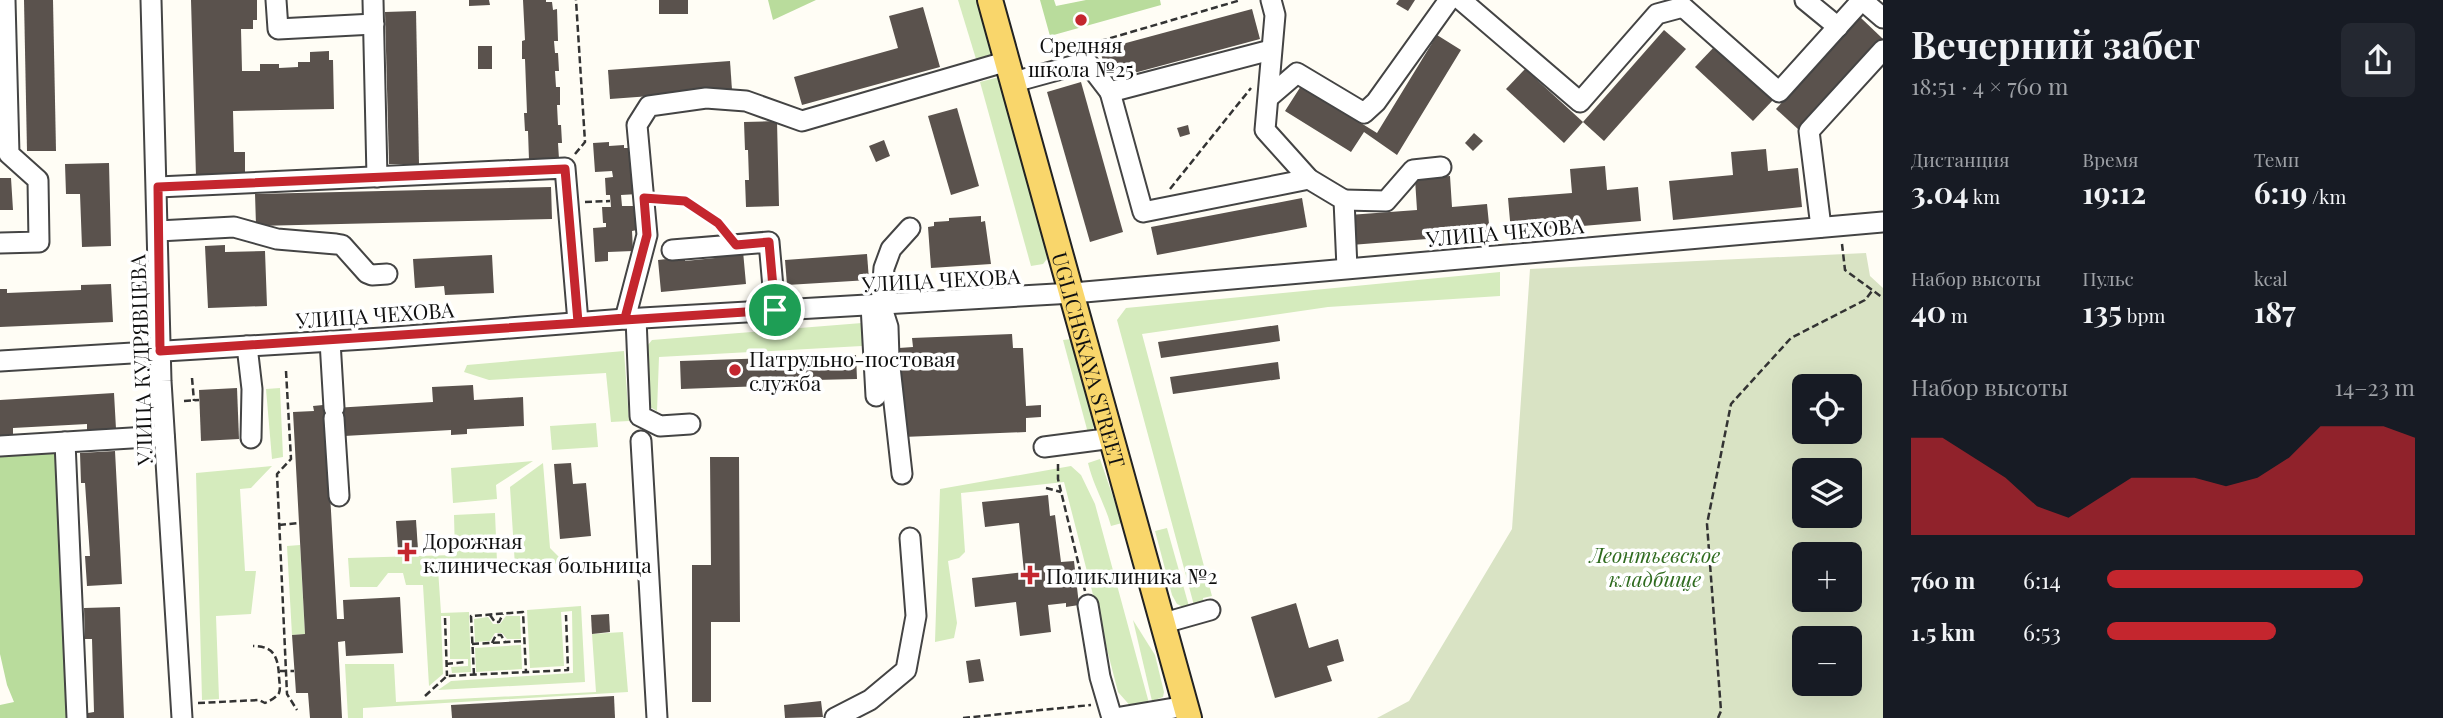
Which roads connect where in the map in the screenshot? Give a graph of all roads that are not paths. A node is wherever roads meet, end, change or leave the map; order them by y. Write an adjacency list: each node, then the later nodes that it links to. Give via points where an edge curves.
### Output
1 (5, 0): 14 (street)
2 (151, 0): 24 (street, УЛИЦА КУДРЯВЦЕВА)
3 (276, 0): 12 (street, via 278,29)
4 (373, 0): 12 (street)
5 (990, 0): 17 (main road, UGLICHSKAYA STREET)
6 (1271, 0): 16 (street, via 1275,15)
7 (1449, 0): 19 (street, via 1376,103 1364,113 1297,73)
8 (1461, 0): 13 (street, via 1580,102 1657,14 1684,7 1779,92)
9 (1805, 0): 13 (street)
10 (1862, 0): 11 (street); 13 (street)
11 (1883, 18)
12 (374, 24): 22 (street)
13 (1839, 27)
14 (3, 48): 20 (street)
15 (1883, 50): 28 (street, via 1809,131)
16 (1271, 57): 18 (street); 19 (street)
17 (1011, 72): 18 (street, via 1087,62); 34 (main road, UGLICHSKAYA STREET); 37 (street, via 802,121 746,101 706,98 649,106 637,125 647,235)
18 (1110, 92): 23 (street, via 1143,212)
19 (1269, 97): 23 (street, via 1265,130)
20 (5, 154): 30 (street, via 38,180 39,242)
21 (1441, 167): 25 (street, via 1413,170 1386,201)
22 (377, 177): 24 (street); 38 (street, via 565,169)
23 (1309, 179): 25 (street)
24 (158, 187): 29 (street, УЛИЦА КУДРЯВЦЕВА)
25 (1344, 200): 32 (street)
26 (1883, 222): 28 (street, УЛИЦА ЧЕХОВА)
27 (910, 228): 35 (street, via 891,249)
28 (1821, 228): 32 (street, УЛИЦА ЧЕХОВА)
29 (158, 231): 33 (street, via 234,227 277,239 336,243 367,273); 41 (street, УЛИЦА КУДРЯВЦЕВА)
30 (0, 243)
31 (672, 250): 36 (street, via 769,242)
32 (1347, 268): 34 (street, УЛИЦА ЧЕХОВА)
33 (387, 274)
34 (1073, 293): 35 (street, УЛИЦА ЧЕХОВА); 47 (main road, UGLICHSKAYA STREET)
35 (876, 305): 36 (street, УЛИЦА ЧЕХОВА); 43 (street); 52 (street, via 888,327)
36 (775, 310): 37 (street, УЛИЦА ЧЕХОВА)
37 (630, 318): 38 (street, УЛИЦА ЧЕХОВА); 44 (street, via 640,416 660,426)
38 (578, 322): 39 (street, УЛИЦА ЧЕХОВА)
39 (330, 341): 40 (street, УЛИЦА ЧЕХОВА); 53 (street)
40 (247, 346): 41 (street, УЛИЦА ЧЕХОВА); 46 (street)
41 (160, 351): 42 (street, УЛИЦА ЧЕХОВА); 45 (street, УЛИЦА КУДРЯВЦЕВА)
42 (0, 361)
43 (876, 396)
44 (690, 424)
45 (164, 436): 49 (street); 61 (street, УЛИЦА КУДРЯВЦЕВА)
46 (251, 438)
47 (1113, 438): 51 (street); 57 (main road, UGLICHSKAYA STREET)
48 (641, 441): 62 (street)
49 (65, 442): 50 (street); 60 (street)
50 (0, 446)
51 (1051, 454)
52 (902, 474)
53 (339, 496)
54 (911, 538): 63 (street, via 916,617 906,670 870,700)
55 (1088, 605): 59 (street, via 1100,677)
56 (1210, 610): 57 (street)
57 (1164, 623): 58 (main road, UGLICHSKAYA STREET)
58 (1188, 712): 59 (street)
59 (1112, 713)
60 (77, 718)
61 (182, 718)
62 (657, 718)
63 (835, 718)

